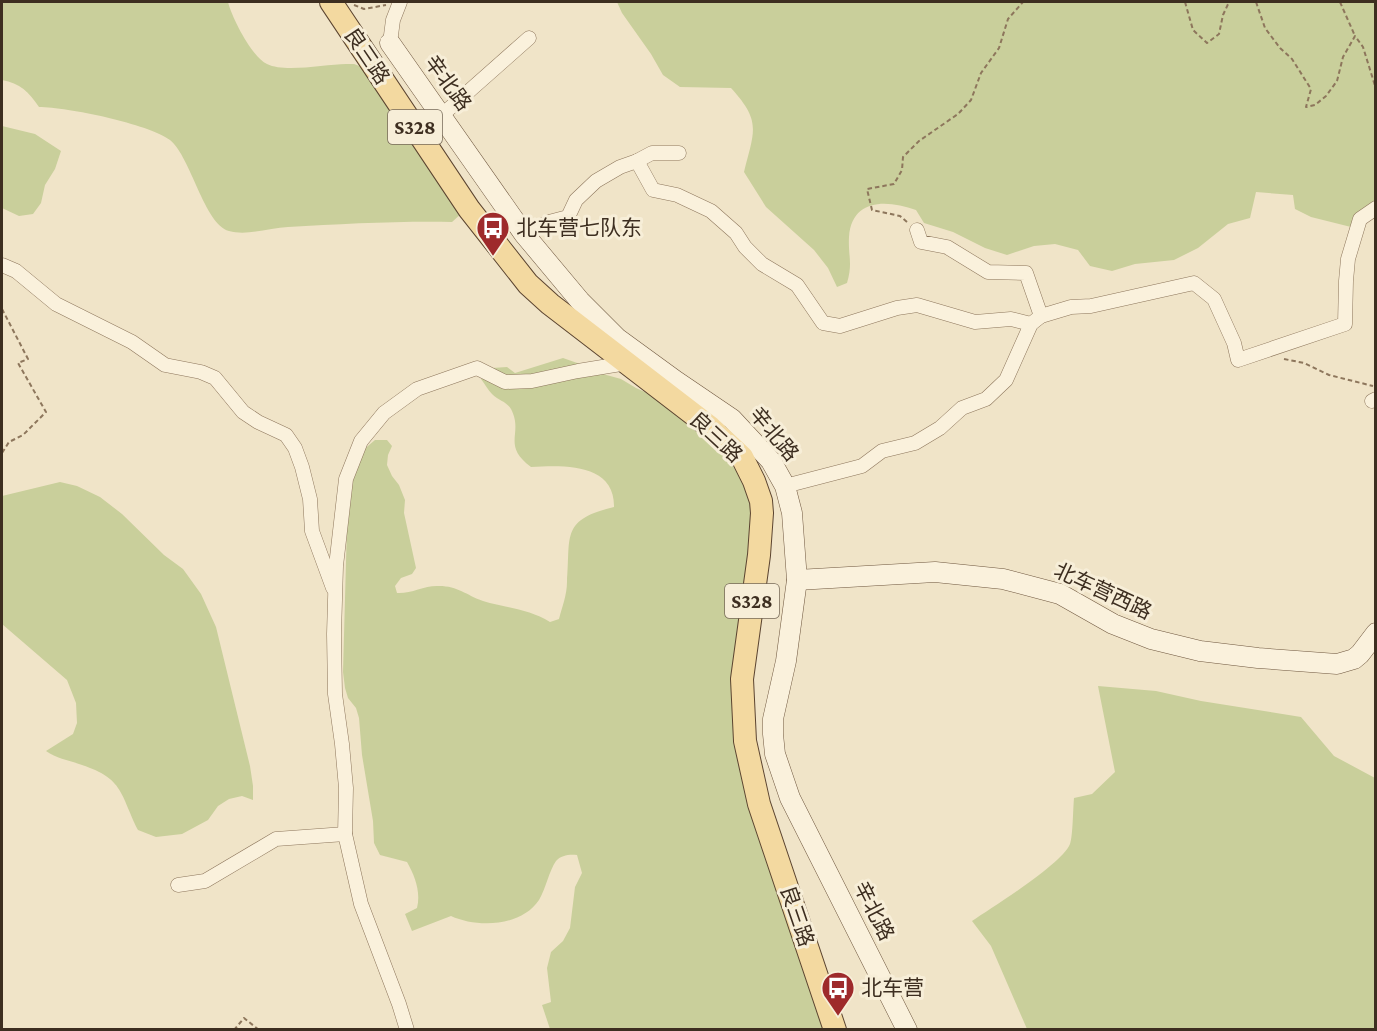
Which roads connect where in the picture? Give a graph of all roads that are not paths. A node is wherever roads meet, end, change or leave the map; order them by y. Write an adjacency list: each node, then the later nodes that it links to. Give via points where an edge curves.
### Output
1 (331, 2): 13 (main road, 良三路 / S328, via 469,209 528,284)
2 (400, 2): 4 (street)
3 (529, 38): 5 (street)
4 (390, 43): 5 (street, 辛北路)
5 (442, 115): 10 (street, 辛北路)
6 (679, 153): 7 (street, via 652,153)
7 (637, 161): 10 (street, via 596,181 576,200 568,217); 12 (street, via 653,190 677,195 711,211 762,264 797,285 823,322 840,326 897,308 917,306 975,322)
8 (1376, 208): 12 (street, via 1360,219 1348,259 1345,324 1262,353 1238,360 1215,299 1194,283 1071,307)
9 (918, 230): 12 (street, via 921,242 947,247 988,272 1026,273)
10 (524, 234): 14 (street, 辛北路, via 617,338 732,419 771,460)
11 (2, 265): 16 (street, via 16,271 56,304 132,342 165,365 215,378 243,412 286,435 302,467 312,531)
12 (1036, 320): 14 (street, via 1006,380 986,399 962,408 915,443 882,452 862,466)
13 (627, 363): 16 (street, via 532,381 506,382 477,368 417,389 384,413 361,441 346,479); 21 (main road, 良三路 / S328, via 734,449 749,470 761,501 759,555 742,679 745,741 759,804)
14 (785, 486): 15 (street, 辛北路, via 792,513)
15 (797, 580): 17 (street, 北车营西路, via 935,572 1003,579 1060,594 1113,624 1151,639 1200,651 1258,658 1337,664 1354,659); 22 (street, 辛北路, via 772,734 775,754 790,798)
16 (335, 592): 18 (street, via 335,694 346,788)
17 (1376, 633)
18 (345, 834): 19 (street, via 276,838 205,882); 20 (street, via 361,904)
19 (178, 885)
20 (407, 1029)
21 (834, 1029)
22 (907, 1029)

